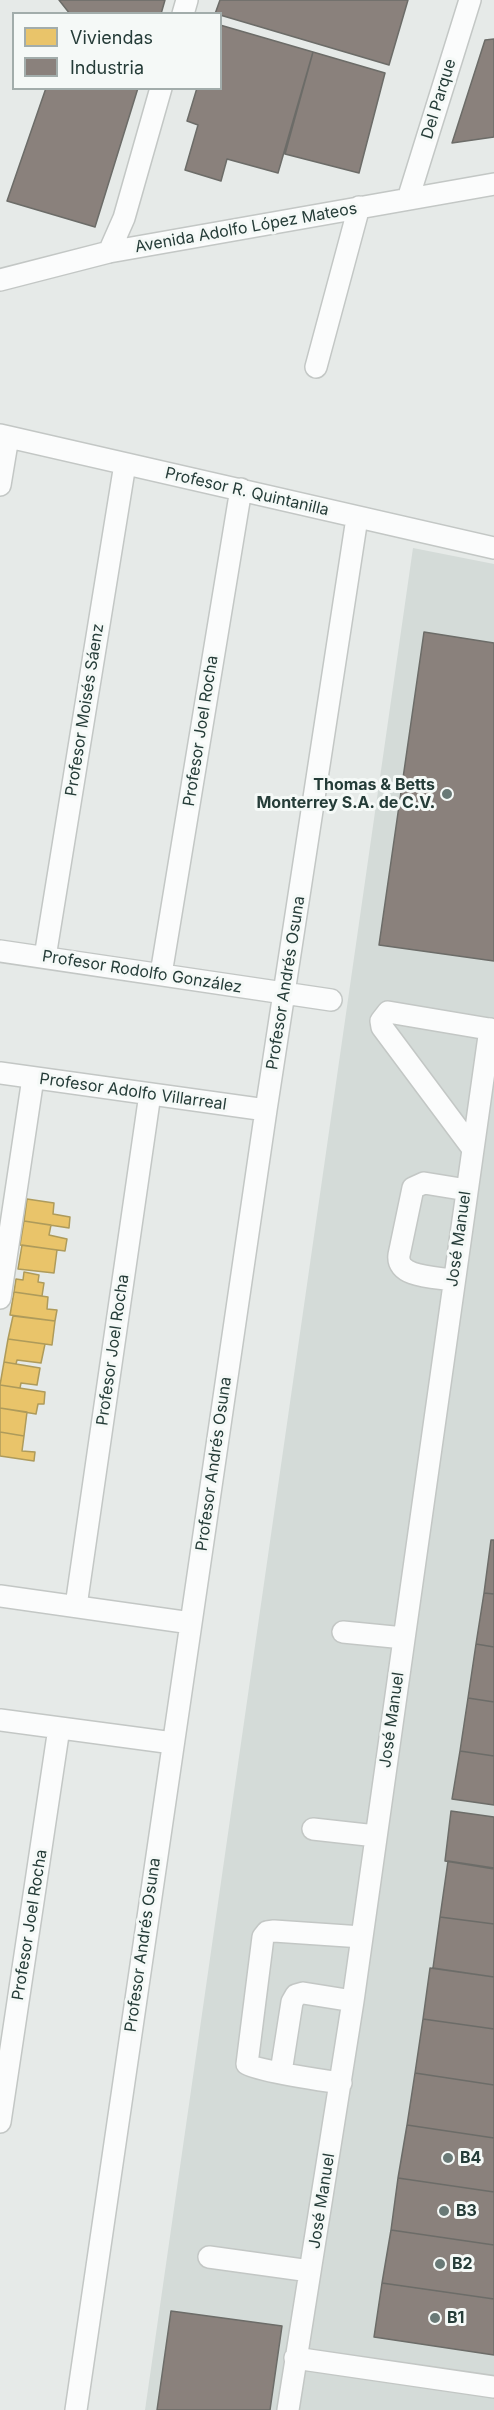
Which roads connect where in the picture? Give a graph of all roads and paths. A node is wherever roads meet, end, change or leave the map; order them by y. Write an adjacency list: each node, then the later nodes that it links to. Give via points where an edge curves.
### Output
1 (470, 0): 4 (street, Del Parque)
2 (160, 90): 6 (street, via 124,218)
3 (494, 184): 4 (street, Avenida Adolfo López Mateos)
4 (408, 199): 5 (street, Avenida Adolfo López Mateos)
5 (359, 207): 6 (street, Avenida Adolfo López Mateos); 8 (street)
6 (109, 252): 7 (street, Avenida Adolfo López Mateos)
7 (2, 283)
8 (316, 367)
9 (4, 436): 10 (street, Profesor R. Quintanilla); 11 (street)
10 (125, 464): 12 (street, Profesor R. Quintanilla); 16 (street, Profesor Moisés Sáenz)
11 (0, 485)
12 (241, 489): 13 (street, Profesor R. Quintanilla); 17 (street, Profesor Joel Rocha)
13 (357, 518): 14 (street, Profesor R. Quintanilla); 18 (street, Profesor Andrés Osuna)
14 (494, 548)
15 (0, 951): 16 (street, Profesor Rodolfo González)
16 (45, 957): 17 (street, Profesor Rodolfo González)
17 (161, 974): 18 (street, Profesor Rodolfo González)
18 (284, 994): 19 (street, Profesor Rodolfo González); 24 (street, Profesor Andrés Osuna)
19 (331, 1000)
20 (492, 1030): 25 (street, José Manuel); 25 (street, via 388,1012 381,1021)
21 (0, 1073): 22 (street, Profesor Adolfo Villarreal)
22 (33, 1078): 23 (street, Profesor Adolfo Villarreal); 28 (street)
23 (150, 1094): 24 (street, Profesor Adolfo Villarreal); 30 (street, Profesor Joel Rocha)
24 (266, 1110): 31 (street, Profesor Andrés Osuna)
25 (473, 1149): 26 (street, José Manuel)
26 (467, 1190): 27 (street, José Manuel); 27 (street, via 424,1183 413,1188 399,1255 399,1264 405,1271)
27 (453, 1280): 33 (street, José Manuel)
28 (0, 1299)
29 (0, 1596): 30 (street)
30 (76, 1606): 31 (street)
31 (191, 1623): 36 (street, Profesor Andrés Osuna)
32 (343, 1632): 33 (street)
33 (404, 1638): 38 (street, José Manuel)
34 (0, 1720): 35 (street)
35 (59, 1728): 36 (street); 43 (street, Profesor Joel Rocha)
36 (173, 1743): 48 (street, Profesor Andrés Osuna)
37 (313, 1830): 38 (street)
38 (376, 1836): 39 (street, José Manuel)
39 (362, 1937): 40 (street, José Manuel); 41 (street, via 274,1931 263,1937 246,2060 253,2069)
40 (353, 2001): 41 (street, via 296,1995); 42 (street, José Manuel)
41 (280, 2072): 42 (street)
42 (341, 2083): 45 (street, José Manuel)
43 (0, 2122)
44 (209, 2257): 45 (street)
45 (310, 2271): 46 (street, José Manuel)
46 (295, 2358): 47 (street); 49 (street, José Manuel)
47 (494, 2387)
48 (76, 2410)
49 (288, 2410)

